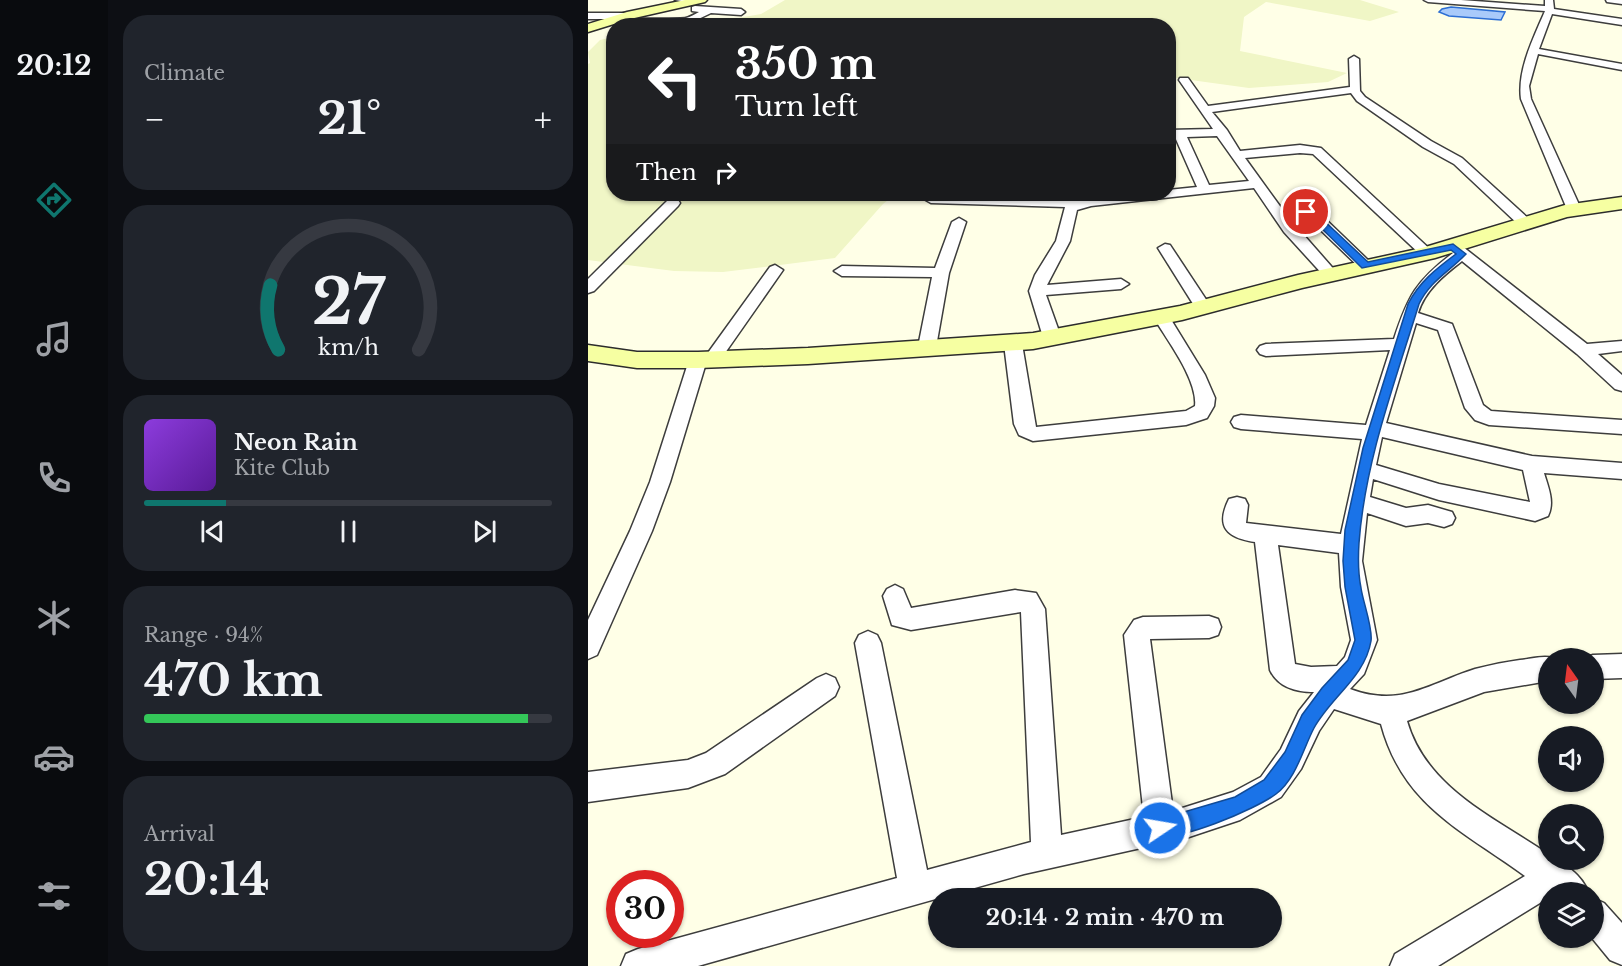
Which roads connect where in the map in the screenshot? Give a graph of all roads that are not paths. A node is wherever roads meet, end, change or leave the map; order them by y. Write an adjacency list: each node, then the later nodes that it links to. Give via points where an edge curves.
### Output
1 (679, 0): 6 (street)
2 (1428, 0): 7 (street)
3 (1533, 0): 7 (street)
4 (1610, 0): 5 (street)
5 (1622, 2)
6 (701, 4): 8 (street); 10 (street); 12 (street)
7 (1550, 7): 14 (street); 16 (street)
8 (741, 12)
9 (588, 16): 10 (street)
10 (622, 17): 11 (street)
11 (619, 18)
12 (694, 18)
13 (606, 22): 15 (street)
14 (1622, 22)
15 (588, 28)
16 (1535, 51): 18 (street); 33 (street, via 1524,86 1526,99)
17 (1354, 59): 20 (street)
18 (1622, 68)
19 (1184, 80): 21 (street)
20 (1355, 89): 21 (street); 36 (street, via 1361,99 1458,160)
21 (1205, 110): 22 (street)
22 (1222, 132): 23 (street); 25 (street)
23 (1176, 134)
24 (1176, 138): 27 (street)
25 (1237, 155): 26 (street); 39 (street, via 1300,149 1317,152)
26 (1258, 184): 27 (street); 34 (street)
27 (1205, 190): 28 (street)
28 (1176, 193)
29 (1072, 201): 30 (street); 47 (street, via 1063,241)
30 (1099, 201)
31 (673, 203): 46 (street)
32 (1622, 203): 33 (street)
33 (1574, 209): 36 (street)
34 (1278, 214): 40 (street, via 1311,213); 44 (street)
35 (959, 222): 43 (street)
36 (1525, 223): 38 (street)
37 (1166, 248): 48 (street)
38 (1457, 250): 39 (street); 49 (street, via 1420,290); 57 (street)
39 (1427, 253): 40 (street)
40 (1366, 266): 44 (street)
41 (775, 270): 59 (street)
42 (842, 271): 43 (street)
43 (941, 273): 55 (street)
44 (1330, 274): 48 (street)
45 (1121, 284): 47 (street)
46 (588, 288)
47 (1037, 291): 51 (street)
48 (1203, 307): 50 (street)
49 (1410, 316): 53 (street); 62 (street, via 1446,328 1475,408 1482,416)
50 (1162, 318): 51 (street); 52 (street, via 1206,398 1205,407 1186,418 1033,435 1024,424)
51 (1052, 337): 52 (street)
52 (1013, 344): 55 (street)
53 (1401, 344): 56 (street); 63 (street)
54 (1622, 346): 57 (street)
55 (927, 347): 59 (street)
56 (1266, 350)
57 (1583, 350): 60 (street)
58 (588, 353): 59 (street, via 637,360)
59 (705, 360): 75 (street, via 641,531)
60 (1622, 385)
61 (1241, 422): 63 (street)
62 (1622, 427)
63 (1375, 430): 64 (street); 65 (street)
64 (1532, 464): 65 (street, via 1541,504 1535,512 1439,492); 66 (street)
65 (1365, 469): 67 (street)
66 (1622, 471)
67 (1358, 502): 69 (street, via 1406,517 1428,514); 71 (street)
68 (1237, 505): 70 (street, via 1234,524 1240,531)
69 (1444, 518)
70 (1265, 535): 71 (street); 79 (street, via 1283,670 1289,677)
71 (1352, 545): 79 (street, via 1353,587 1364,640 1355,665)
72 (895, 596): 84 (street, via 901,617 911,619 1015,601 1027,601 1033,609)
73 (1209, 627): 83 (street, via 1143,628 1137,635)
74 (868, 643): 86 (street)
75 (588, 647)
76 (1622, 666): 77 (street)
77 (1604, 667)
78 (1538, 670): 81 (street, via 1478,681)
79 (1336, 686): 81 (street, via 1368,709); 83 (street, via 1309,721 1292,759 1271,787 1240,805)
80 (826, 687): 82 (street, via 715,764 688,774)
81 (1391, 711): 85 (street, via 1402,747 1427,782 1470,822)
82 (588, 787)
83 (1160, 828): 84 (street)
84 (1047, 853): 86 (street)
85 (1560, 882)
86 (915, 889): 90 (street)
87 (1538, 897): 91 (street)
88 (1604, 927): 89 (street)
89 (1622, 948)
90 (638, 966)
91 (1407, 966)

